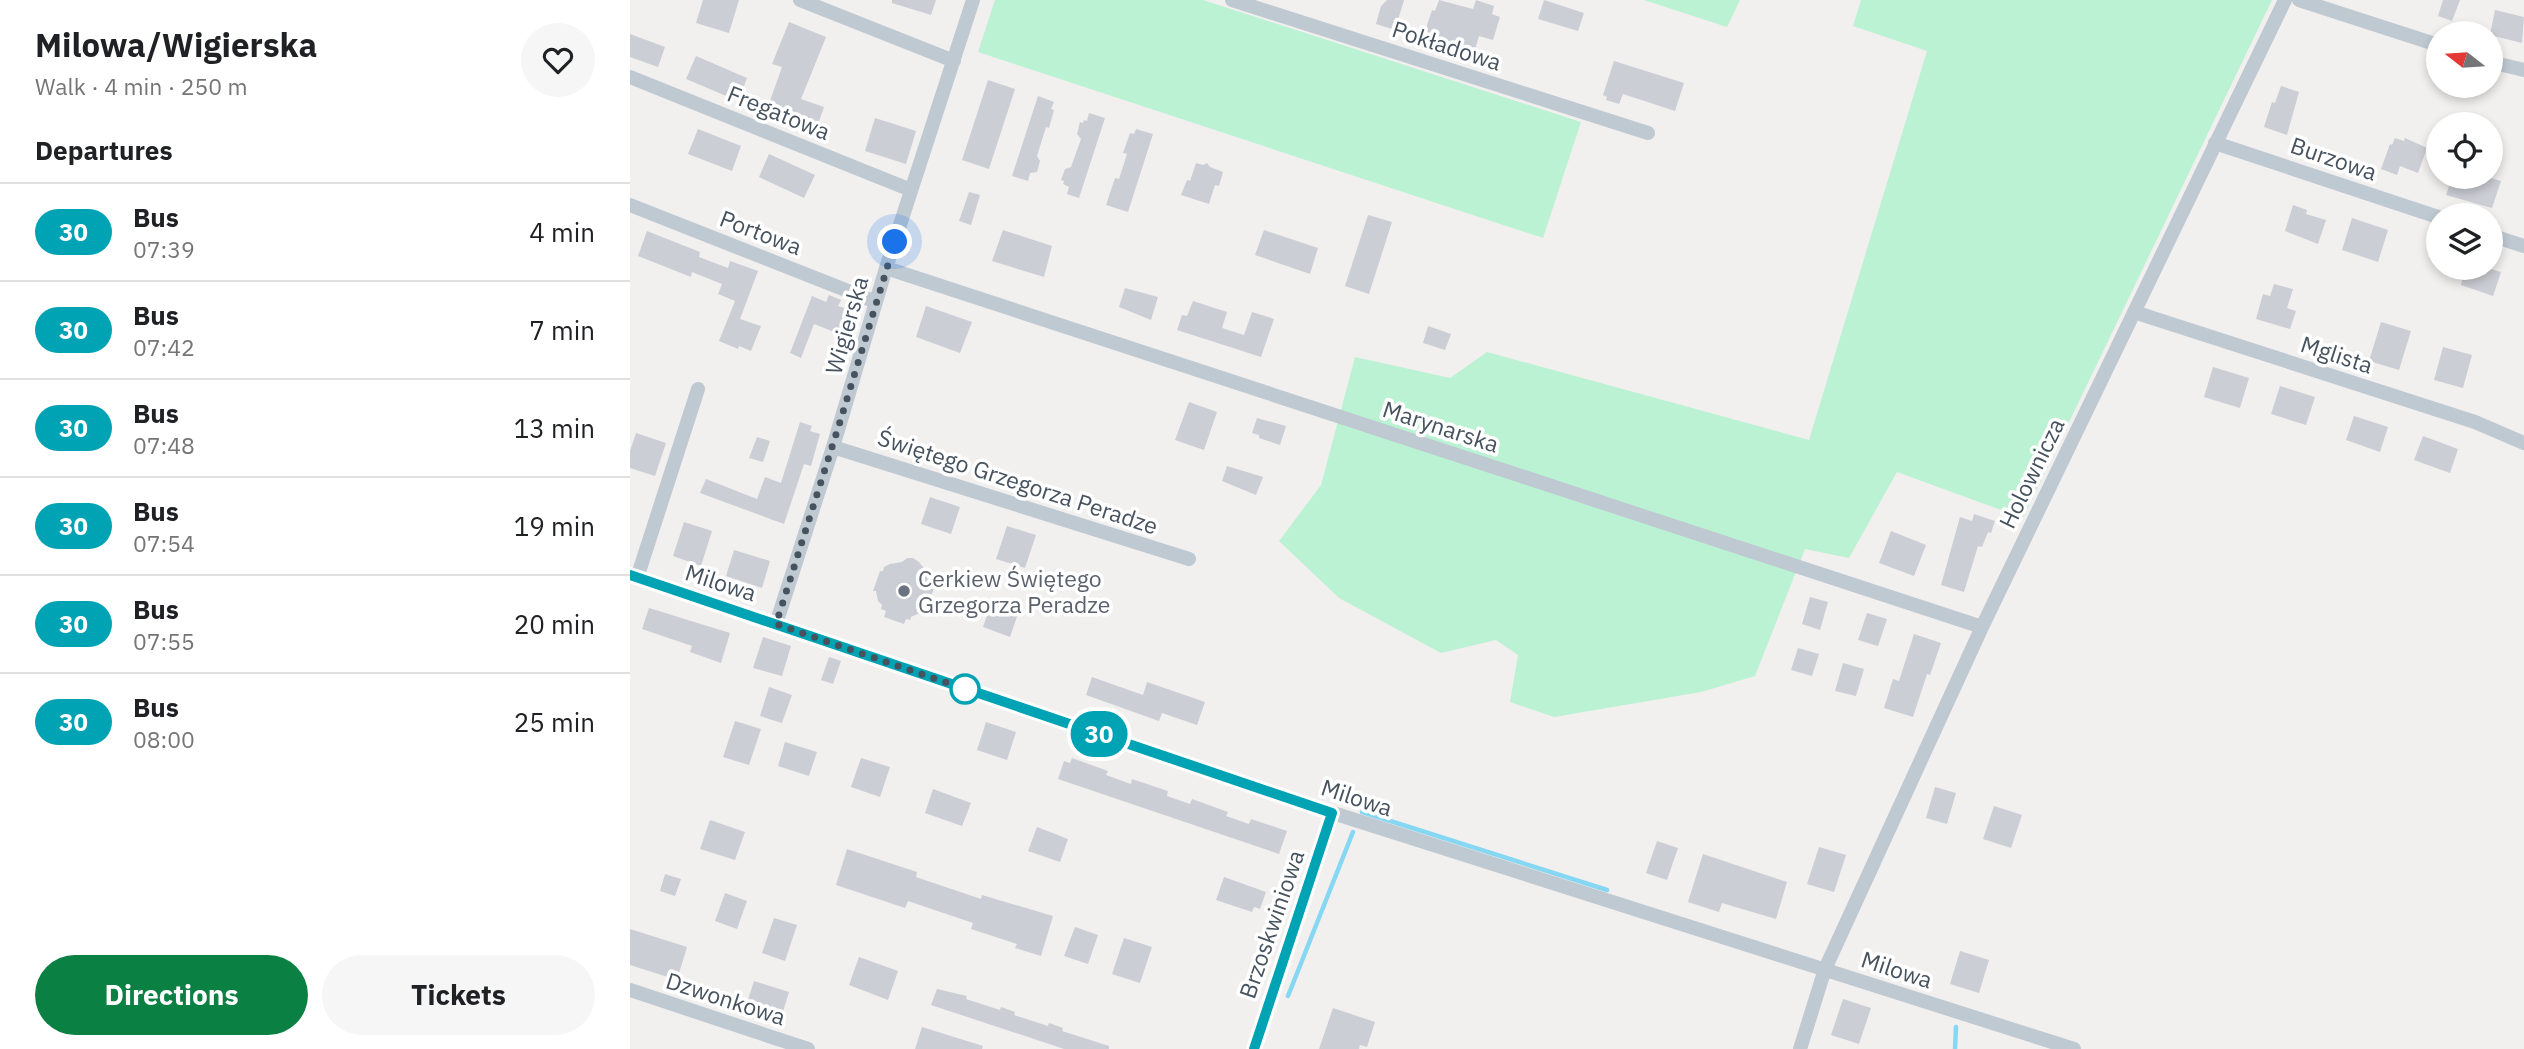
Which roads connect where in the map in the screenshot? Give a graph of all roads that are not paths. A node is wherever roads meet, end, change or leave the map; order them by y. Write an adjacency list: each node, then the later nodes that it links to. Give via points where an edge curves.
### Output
1 (800, 0): 7 (street)
2 (973, 0): 7 (street, Wigierska)
3 (1232, 0): 11 (street, Pokładowa)
4 (2285, 0): 12 (street, Holownicza)
5 (2300, 0): 6 (street)
6 (2426, 41)
7 (954, 61): 13 (street, Wigierska)
8 (2503, 65): 9 (street)
9 (2524, 70)
10 (630, 77): 13 (street, Fregatowa)
11 (1648, 134)
12 (2215, 143): 15 (street, Burzowa); 20 (street, Holownicza)
13 (911, 190): 18 (street, Wigierska)
14 (630, 205): 19 (street, Portowa)
15 (2426, 213)
16 (2503, 239): 17 (street)
17 (2524, 246)
18 (886, 268): 19 (street, Wigierska); 27 (street, Marynarska)
19 (876, 302): 23 (street, Wigierska)
20 (2134, 312): 22 (street, Mglista, via 2475,422); 27 (street, Holownicza)
21 (698, 389): 25 (street)
22 (2524, 443)
23 (833, 447): 24 (street, Świętego Grzegorza Peradze); 26 (street, Wigierska)
24 (1189, 559)
25 (634, 576): 26 (street, Milowa)
26 (776, 624): 28 (street, Milowa)
27 (1982, 627): 29 (street, Holownicza)
28 (1332, 813): 29 (street, Milowa); 32 (street, Brzoskwiniowa)
29 (1825, 970): 33 (street, Holownicza); 34 (street, Milowa)
30 (630, 990): 31 (street, Dzwonkowa)
31 (808, 1049)
32 (1254, 1049)
33 (1800, 1049)
34 (2074, 1049)

